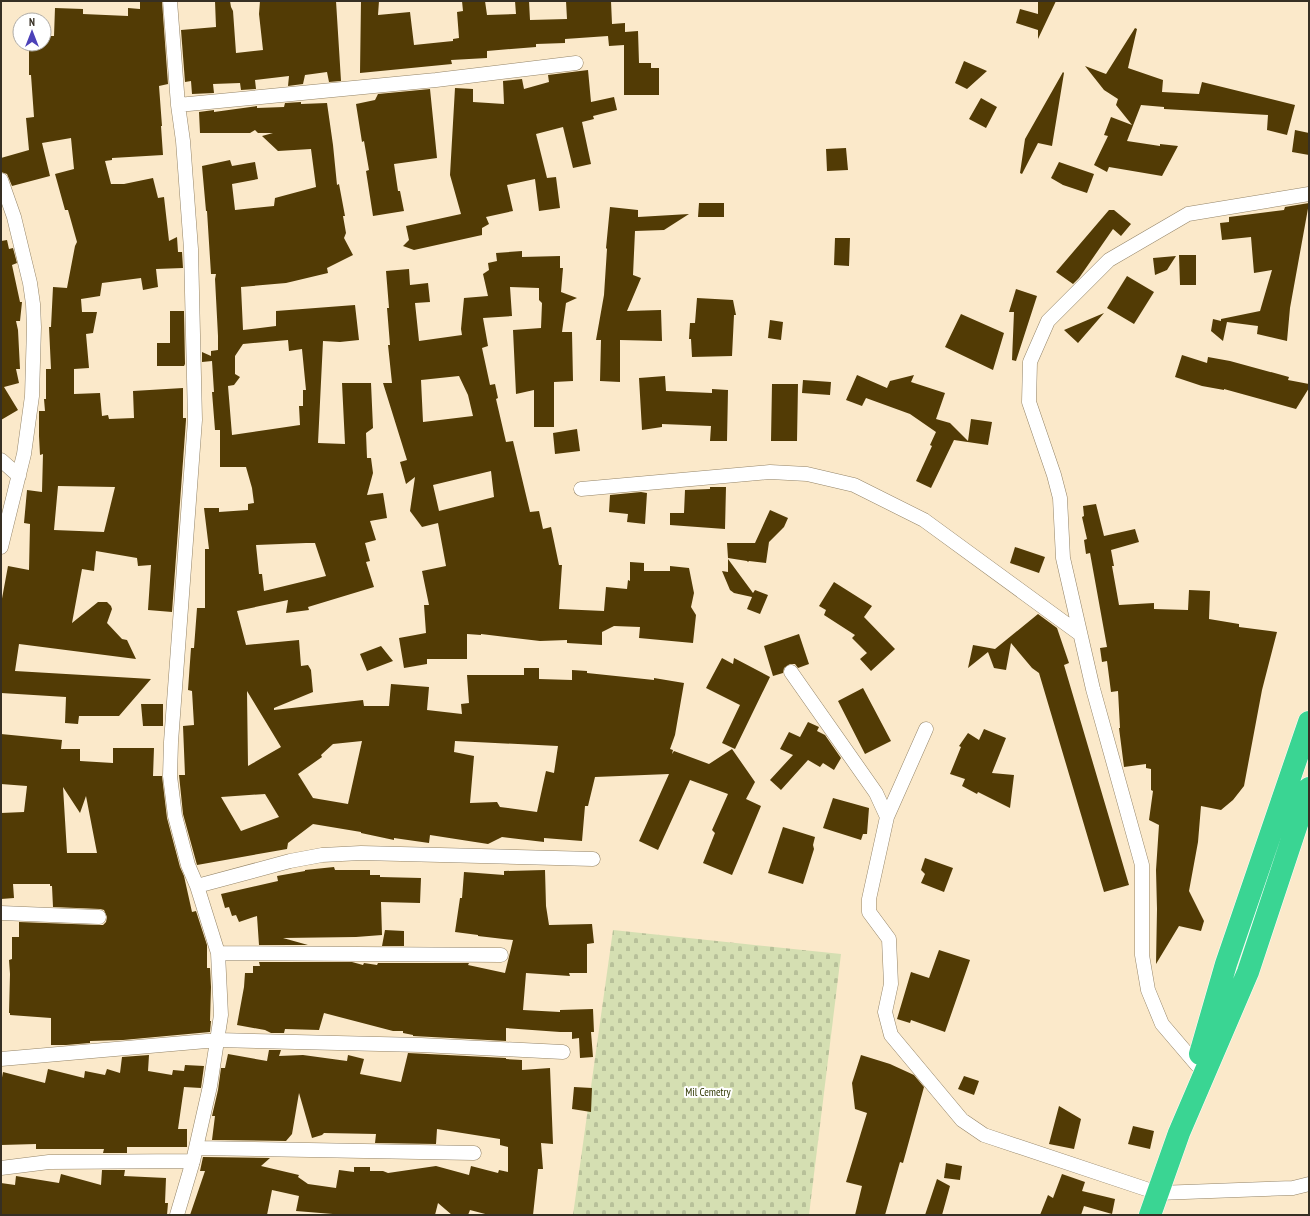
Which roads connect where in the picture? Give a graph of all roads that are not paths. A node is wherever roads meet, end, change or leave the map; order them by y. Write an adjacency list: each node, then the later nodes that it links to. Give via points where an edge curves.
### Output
1 (170, 1): 3 (street)
2 (576, 63): 3 (street, via 428,81)
3 (178, 105): 17 (street, via 191,249 195,420 170,776 175,816 188,866)
4 (1, 180): 7 (street, via 14,217 33,304 32,396)
5 (1309, 194): 10 (street, via 1188,214 1108,260 1048,321 1030,362 1029,402 1060,498 1063,558)
6 (1, 460): 7 (street)
7 (19, 476): 9 (street)
8 (581, 489): 10 (street, via 770,472 807,474 854,485 924,520)
9 (1, 547)
10 (1080, 634): 25 (street, via 1142,865 1142,955 1148,990 1162,1024)
11 (791, 672): 15 (street, via 876,794)
12 (1309, 722): 25 (highway, via 1226,964)
13 (926, 729): 15 (street)
14 (1309, 788): 26 (highway, via 1248,972)
15 (887, 817): 31 (street, via 869,899 869,912 889,939 891,984 885,1012 891,1035 962,1120 984,1134)
16 (593, 859): 17 (street, via 361,853 322,855)
17 (197, 886): 20 (street)
18 (1, 913): 19 (street)
19 (99, 917)
20 (218, 953): 21 (street); 22 (street, via 221,1015)
21 (501, 955)
22 (218, 1040): 23 (street, via 421,1045); 24 (street); 28 (street)
23 (563, 1052)
24 (1, 1059)
25 (1197, 1065): 26 (highway)
26 (1179, 1133): 31 (highway)
27 (474, 1153): 28 (street)
28 (194, 1154): 29 (street, via 56,1162); 32 (street)
29 (1, 1168)
30 (1309, 1184): 31 (street, via 1293,1188)
31 (1158, 1193): 33 (highway)
32 (177, 1215)
33 (1150, 1215)

